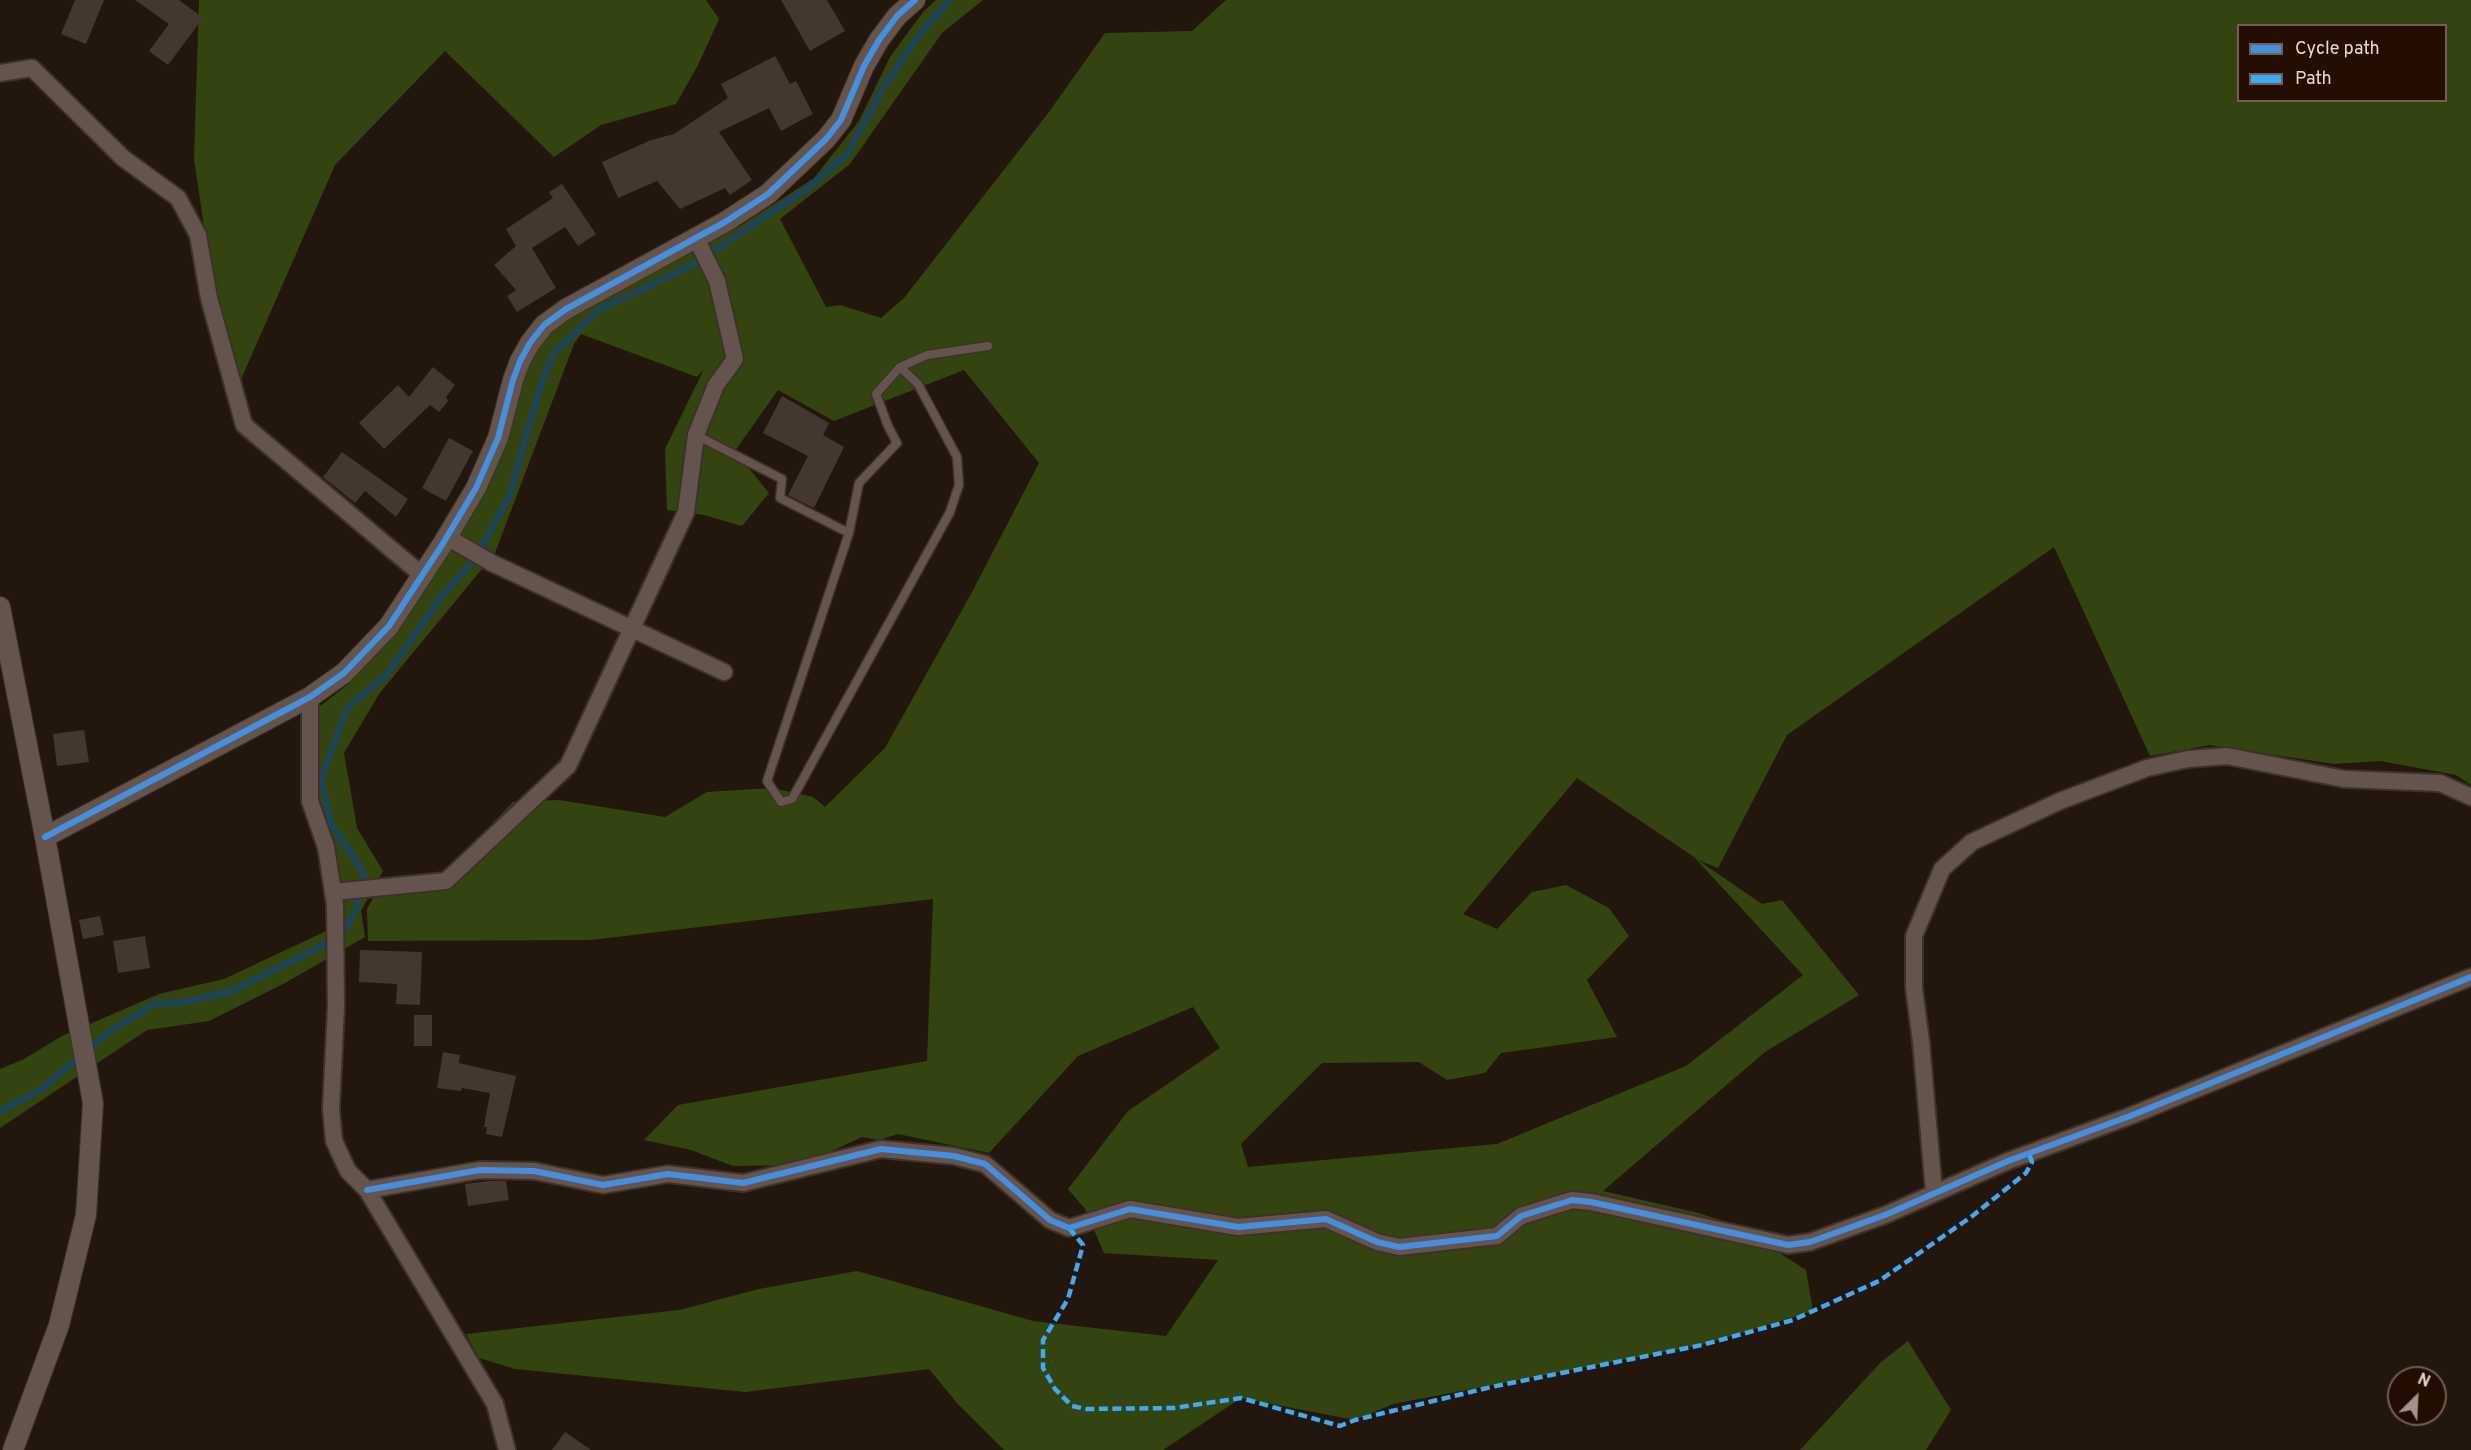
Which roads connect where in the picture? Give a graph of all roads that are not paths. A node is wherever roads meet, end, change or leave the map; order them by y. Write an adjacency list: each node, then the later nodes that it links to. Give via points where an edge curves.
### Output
1 (915, 0): 3 (street, via 879,40 841,120 826,140 768,194)
2 (0, 74): 9 (street, via 32,68 123,158 178,198 198,235 209,298 244,425)
3 (696, 237): 6 (street, via 717,281 735,359 716,385); 8 (street, via 544,325 520,361 498,438 476,488)
4 (988, 346): 5 (lane, via 927,355)
5 (900, 367): 7 (lane, via 876,394 897,443 859,483); 7 (lane, via 918,384 957,457 959,484 950,512 792,799 782,802 767,781)
6 (696, 435): 7 (lane, via 782,479 780,498); 11 (street, via 686,512)
7 (849, 533)
8 (447, 537): 9 (street); 11 (street, via 492,563)
9 (422, 575): 13 (street, via 367,650 344,673)
10 (0, 607): 15 (street)
11 (633, 628): 12 (street); 16 (street, via 568,766 446,881)
12 (724, 672)
13 (310, 697): 15 (street); 16 (street, via 310,801 326,847)
14 (2471, 797): 19 (street, via 2440,783 2344,779 2227,756 2188,759 2147,768 2060,801 1972,842 1942,868 1914,936 1914,988)
15 (45, 837): 20 (street, via 93,1103 86,1215 59,1325)
16 (333, 892): 18 (street, via 334,1141 348,1171)
17 (2471, 977): 19 (street)
18 (367, 1191): 19 (street, via 480,1170 534,1171 603,1185 668,1174 743,1183 881,1149 954,1156 985,1164 1050,1220 1069,1228 1130,1209 1238,1227 1326,1220 1399,1247 1497,1236 1521,1216 1572,1200 1788,1245 1810,1242 1885,1215); 21 (street, via 495,1404)
19 (1934, 1192)
20 (13, 1450)
21 (507, 1450)

